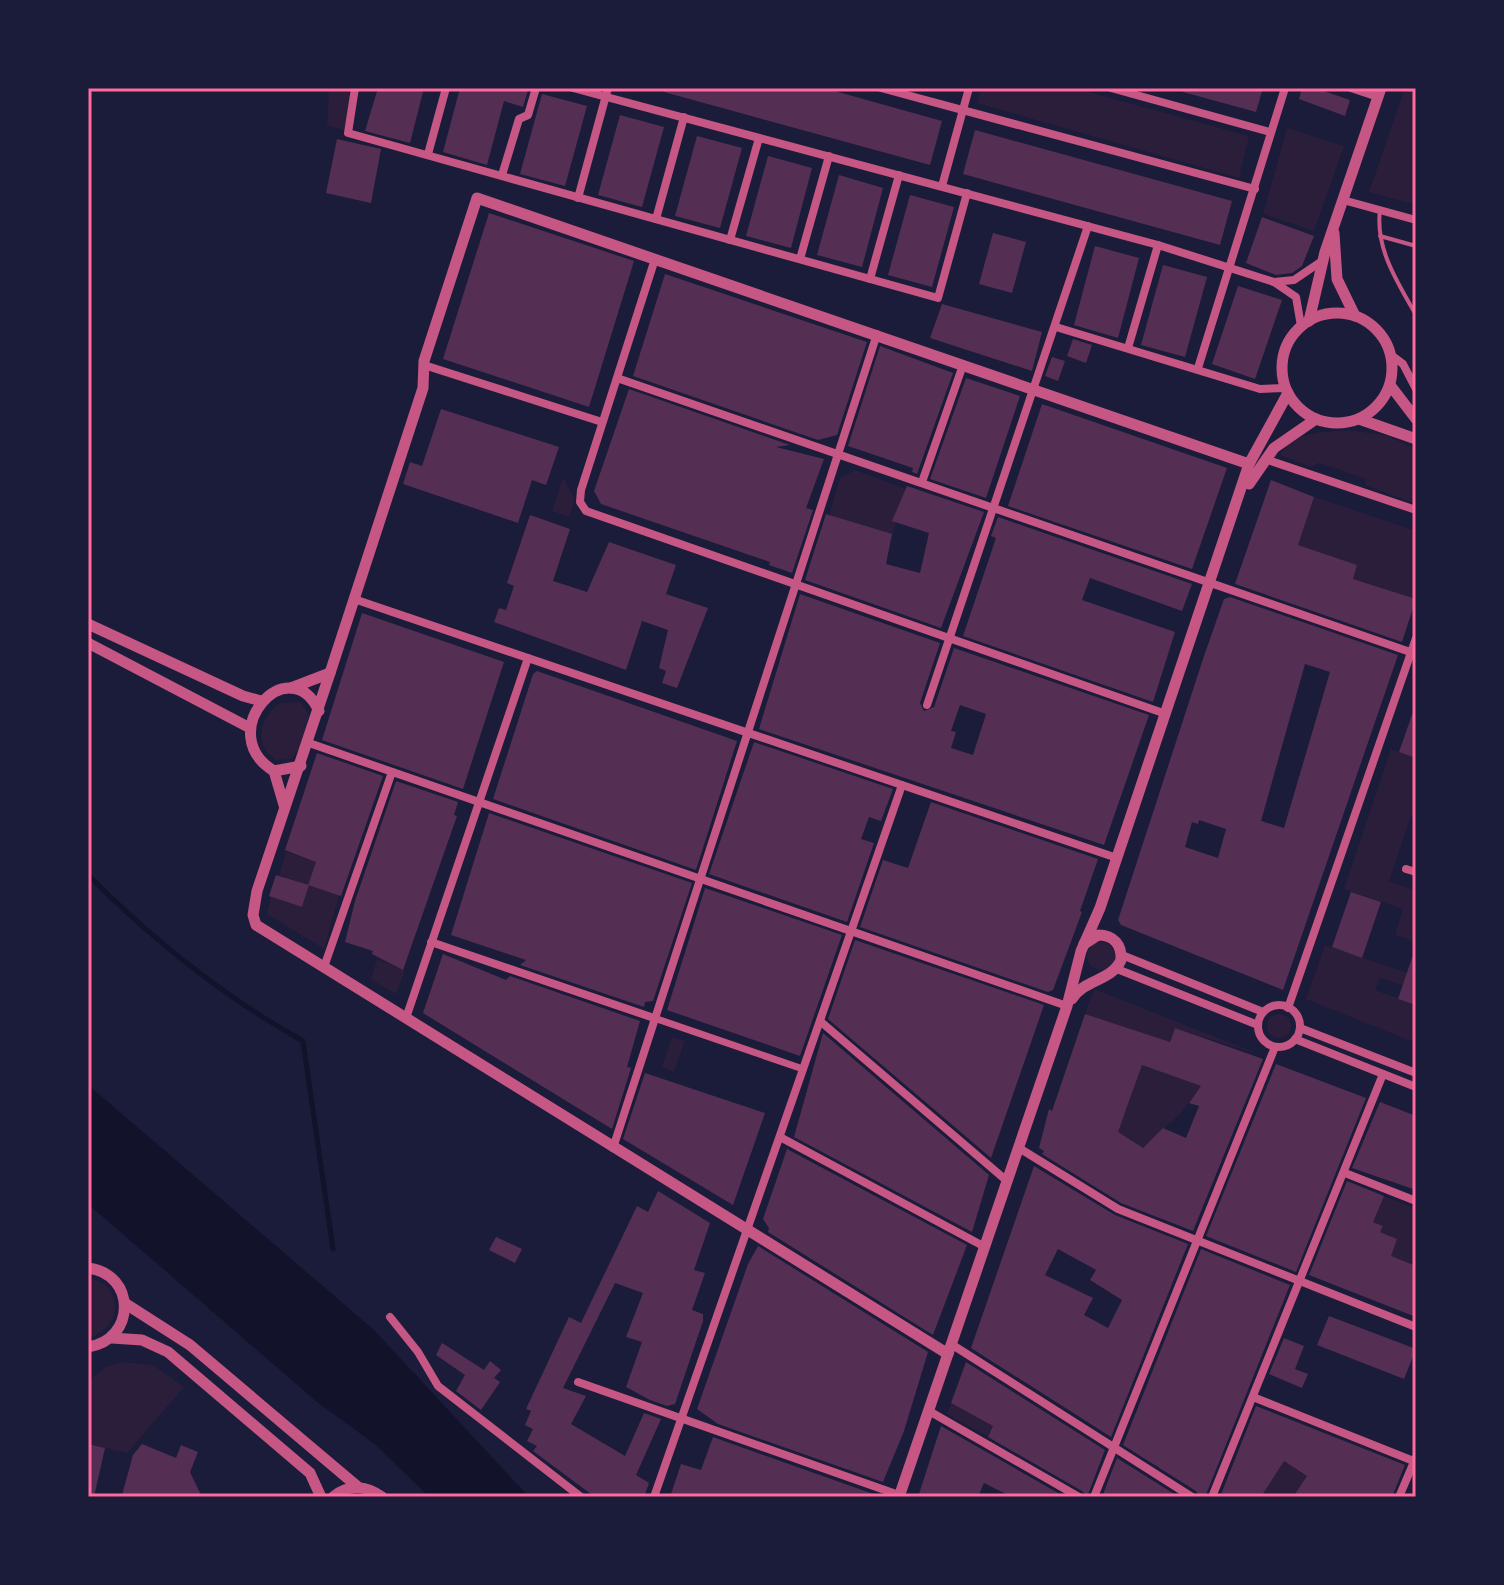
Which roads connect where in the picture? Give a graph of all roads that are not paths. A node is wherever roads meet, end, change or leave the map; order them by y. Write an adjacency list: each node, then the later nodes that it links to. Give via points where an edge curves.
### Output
1 (355, 88): 16 (street, via 348,133)
2 (446, 88): 16 (street)
3 (536, 88): 18 (street, via 528,115 519,119)
4 (573, 88): 10 (street)
5 (881, 88): 12 (street)
6 (969, 88): 12 (street)
7 (1111, 88): 14 (street)
8 (1285, 88): 14 (street)
9 (1351, 88): 11 (street)
10 (607, 92): 13 (street); 23 (street)
11 (1380, 92): 24 (street)
12 (962, 111): 20 (street); 21 (street)
13 (684, 117): 15 (street); 26 (street)
14 (1270, 132): 21 (street)
15 (759, 138): 17 (street); 31 (street)
16 (428, 154): 18 (street)
17 (829, 156): 19 (street); 35 (street)
18 (502, 175): 23 (street)
19 (899, 175): 20 (street); 38 (street)
20 (942, 186): 22 (street)
21 (1255, 189): 37 (street)
22 (967, 193): 29 (street); 38 (street, via 938,298)
23 (578, 198): 26 (street)
24 (1343, 200): 25 (street); 28 (street)
25 (1380, 210): 27 (street); 30 (lane)
26 (656, 219): 31 (street)
27 (1416, 220)
28 (1335, 224): 36 (street); 41 (street, via 1337,279)
29 (1088, 226): 32 (street); 43 (street)
30 (1380, 236): 33 (lane); 40 (lane)
31 (730, 240): 35 (street)
32 (1158, 245): 37 (street); 45 (street)
33 (1416, 246)
34 (655, 259): 44 (street); 47 (street, via 477,198); 50 (street)
35 (800, 259): 38 (street)
36 (1322, 261): 39 (street, via 1294,280); 42 (street)
37 (1231, 268): 39 (street); 49 (street)
38 (870, 279)
39 (1274, 282): 42 (street, via 1296,297)
40 (1416, 315)
41 (1355, 316): 42 (street, via 1324,315); 46 (street, via 1384,338)
42 (1305, 324): 54 (street, via 1284,355)
43 (1056, 327): 45 (street); 53 (street)
44 (877, 334): 48 (street); 60 (street)
45 (1128, 348): 49 (street)
46 (1391, 355): 51 (street); 52 (street, via 1403,364)
47 (424, 365): 58 (street); 69 (street, via 423,388)
48 (963, 365): 53 (street); 63 (street)
49 (1198, 368): 54 (street, via 1260,389)
50 (617, 378): 58 (street); 60 (street)
51 (1390, 385): 56 (street, via 1373,411); 57 (street)
52 (1416, 389)
53 (1035, 390): 62 (street); 65 (street)
54 (1287, 391): 55 (street); 62 (street)
55 (1316, 419): 56 (street); 61 (street)
56 (1359, 419): 59 (street)
57 (1416, 419)
58 (602, 422): 68 (street, via 580,502 586,511)
59 (1416, 439)
60 (838, 453): 63 (street); 68 (street)
61 (1265, 459): 64 (street); 66 (street)
62 (1249, 464): 64 (street)
63 (922, 482): 65 (street)
64 (1239, 501): 67 (street)
65 (996, 508): 67 (street); 71 (street)
66 (1416, 510)
67 (1211, 584): 74 (street); 81 (street)
68 (798, 586): 71 (street); 83 (street)
69 (354, 599): 75 (street); 76 (street)
70 (88, 624): 78 (street)
71 (949, 638): 79 (street); 81 (street)
72 (1416, 638): 74 (street)
73 (88, 643): 82 (street)
74 (1414, 653): 103 (street)
75 (528, 658): 83 (street); 89 (street)
76 (330, 673): 77 (street); 80 (street)
77 (291, 688): 78 (street, via 271,692); 80 (street, via 309,696)
78 (261, 701): 82 (street)
79 (927, 705)
80 (319, 711): 84 (street)
81 (1166, 714): 91 (street)
82 (250, 728): 86 (street, via 259,757)
83 (748, 733): 88 (street); 92 (street)
84 (309, 743): 85 (street); 87 (street)
85 (301, 766): 86 (street); 90 (street)
86 (274, 771): 90 (street)
87 (392, 772): 89 (street); 99 (street)
88 (902, 785): 91 (street); 94 (street)
89 (478, 803): 92 (street); 96 (street)
90 (285, 806): 99 (street, via 253,915 265,932)
91 (1117, 858): 93 (street)
92 (699, 881): 94 (street); 106 (street)
93 (1100, 908): 95 (street); 97 (street)
94 (852, 933): 102 (street); 107 (street)
95 (1110, 937): 97 (street, via 1098,935); 98 (street)
96 (431, 942): 105 (street); 106 (street)
97 (1082, 951): 101 (street, via 1089,972); 102 (street)
98 (1122, 955): 100 (street); 104 (street)
99 (324, 967): 105 (street)
100 (1117, 969): 101 (street); 108 (street)
101 (1101, 976): 102 (street, via 1078,989)
102 (1067, 1006): 118 (street)
103 (1288, 1008): 104 (street, via 1275,1006); 109 (street)
104 (1263, 1012): 108 (street)
105 (406, 1018): 117 (street)
106 (654, 1018): 112 (street); 117 (street)
107 (820, 1021): 112 (street); 120 (street)
108 (1258, 1025): 111 (street, via 1264,1041)
109 (1300, 1028): 110 (street); 113 (street)
110 (1295, 1039): 111 (street); 114 (street)
111 (1275, 1047): 123 (street)
112 (803, 1069): 116 (street)
113 (1416, 1073)
114 (1383, 1074): 115 (street); 119 (street)
115 (1416, 1087)
116 (780, 1137): 122 (street); 124 (street)
117 (613, 1148): 122 (street)
118 (1019, 1148): 120 (street); 123 (street, via 1118,1209)
119 (1345, 1173): 121 (street); 126 (street)
120 (1007, 1181): 124 (street)
121 (1416, 1201)
122 (745, 1228): 132 (street); 136 (street)
123 (1198, 1242): 126 (street); 137 (street)
124 (985, 1247): 132 (street)
125 (88, 1268): 127 (street, via 117,1282)
126 (1301, 1282): 129 (street); 134 (street)
127 (126, 1304): 130 (street, via 121,1327); 139 (street, via 190,1345)
128 (390, 1317): 144 (street, via 438,1386)
129 (1416, 1327)
130 (112, 1338): 131 (street); 141 (street, via 154,1344 178,1359 310,1473)
131 (88, 1348)
132 (949, 1349): 135 (street); 137 (street)
133 (578, 1382): 136 (street)
134 (1253, 1397): 138 (street); 149 (street)
135 (929, 1411): 140 (street); 146 (street)
136 (682, 1418): 140 (street); 145 (street)
137 (1114, 1447): 147 (street); 148 (street)
138 (1415, 1460): 150 (street)
139 (358, 1487): 142 (street); 143 (street)
140 (899, 1496)
141 (321, 1497)
142 (333, 1497)
143 (382, 1497)
144 (581, 1497)
145 (654, 1497)
146 (1079, 1497)
147 (1094, 1497)
148 (1192, 1497)
149 (1212, 1497)
150 (1399, 1497)

